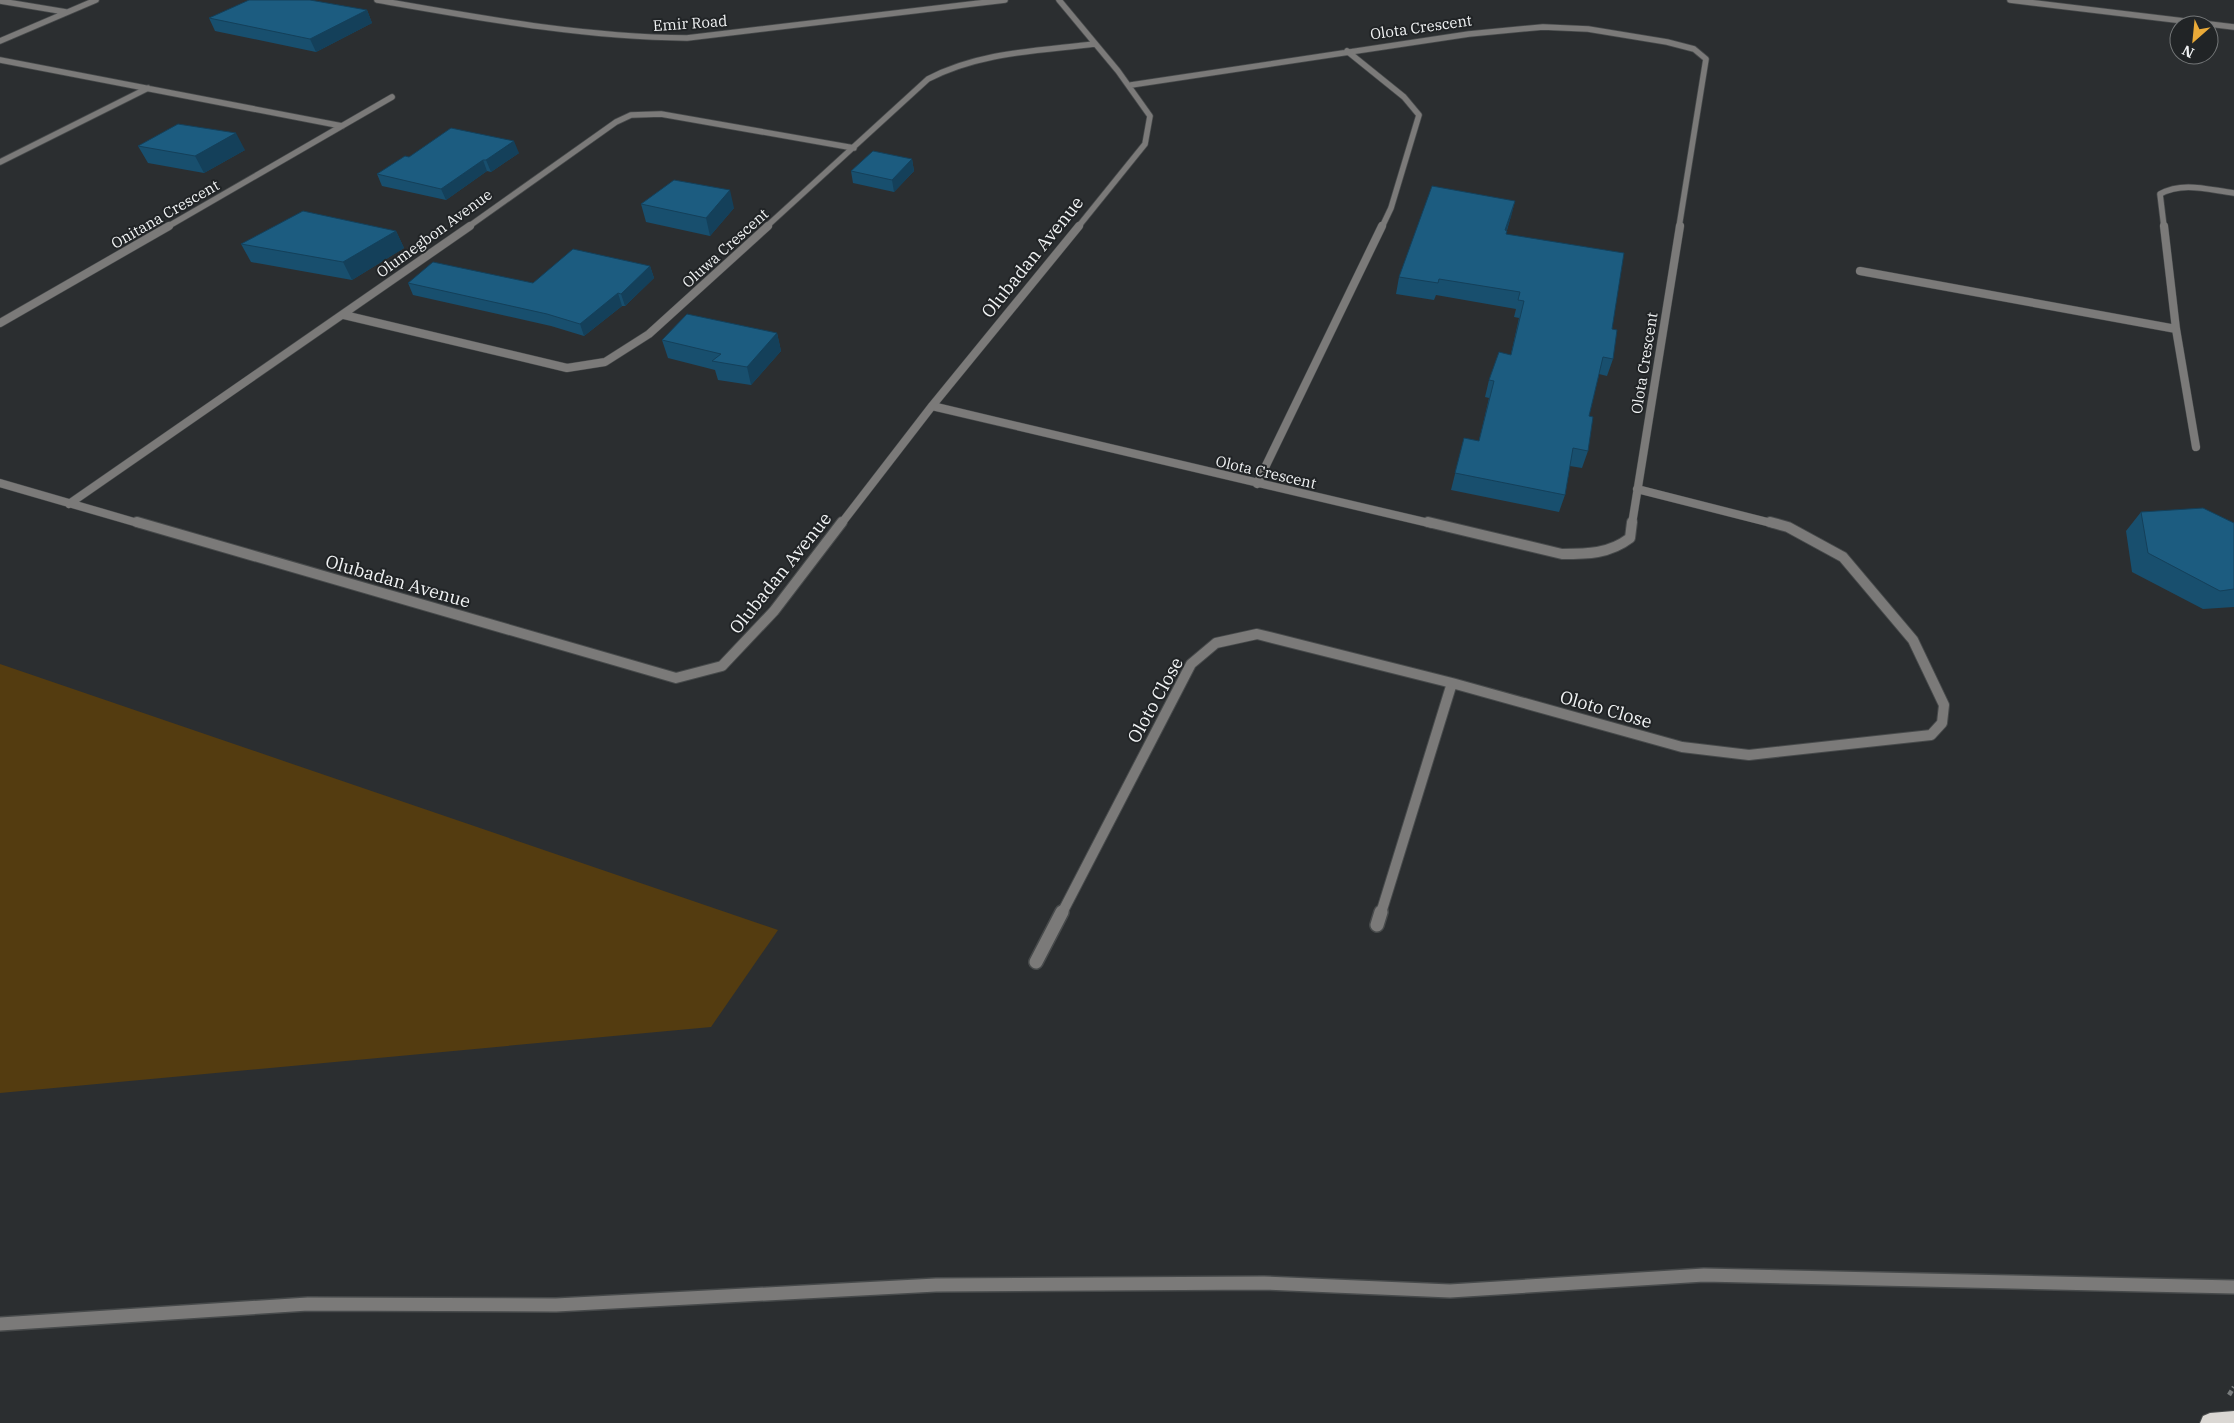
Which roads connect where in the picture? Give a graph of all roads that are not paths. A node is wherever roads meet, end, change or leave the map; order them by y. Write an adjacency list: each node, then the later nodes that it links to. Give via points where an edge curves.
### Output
1 (96, 0): 7 (street)
2 (377, 0): 3 (street, Emir Road, via 595,36 642,39 687,38)
3 (1006, 0)
4 (1059, 0): 10 (street, Olubadan Avenue)
5 (2010, 0): 8 (street)
6 (0, 1): 7 (street)
7 (66, 13): 9 (street)
8 (2234, 27)
9 (0, 41)
10 (1094, 44): 13 (street, Olubadan Avenue); 17 (street, Oluwa Crescent, via 1012,54 959,64 941,71 928,79)
11 (1347, 52): 13 (street, Olota Crescent); 27 (street, via 1404,97 1418,115 1417,122 1391,208); 28 (street, Olota Crescent, via 1544,27 1588,29 1667,42 1694,49 1706,59)
12 (0, 60): 14 (street)
13 (1131, 85): 24 (street, Olubadan Avenue, via 1150,116 1145,144)
14 (148, 88): 16 (street); 18 (street)
15 (392, 97): 16 (street, Onitana Crescent)
16 (342, 126): 22 (street, Onitana Crescent)
17 (854, 148): 21 (street, Olumegbon Avenue, via 661,114 631,115 602,130); 21 (street, Oluwa Crescent, via 649,334 605,362 567,368)
18 (0, 162)
19 (2234, 193): 23 (street, via 2181,188 2160,194)
20 (1860, 271): 23 (street)
21 (344, 315): 29 (street, Olumegbon Avenue)
22 (0, 324)
23 (2176, 329): 25 (street)
24 (932, 406): 27 (street, Olota Crescent); 29 (street, Olubadan Avenue, via 774,611 722,666 676,678)
25 (2196, 447)
26 (0, 483): 29 (street, Olubadan Avenue)
27 (1257, 484): 28 (street, Olota Crescent, via 1562,554 1598,554 1619,548 1630,538)
28 (1638, 489): 30 (street, Oloto Close, via 1788,527 1843,557 1913,640 1944,705 1942,723 1931,735 1750,755 1682,747)
29 (68, 504)
30 (1452, 683): 31 (street); 32 (street, Oloto Close, via 1257,634 1216,643 1191,664)
31 (1377, 925)
32 (1036, 962)
33 (2234, 1287): 34 (street, via 1704,1275 1450,1291 1264,1283 936,1285 556,1305 308,1304)
34 (0, 1324)
35 (2234, 1420): 36 (highway)
36 (2210, 1423)

